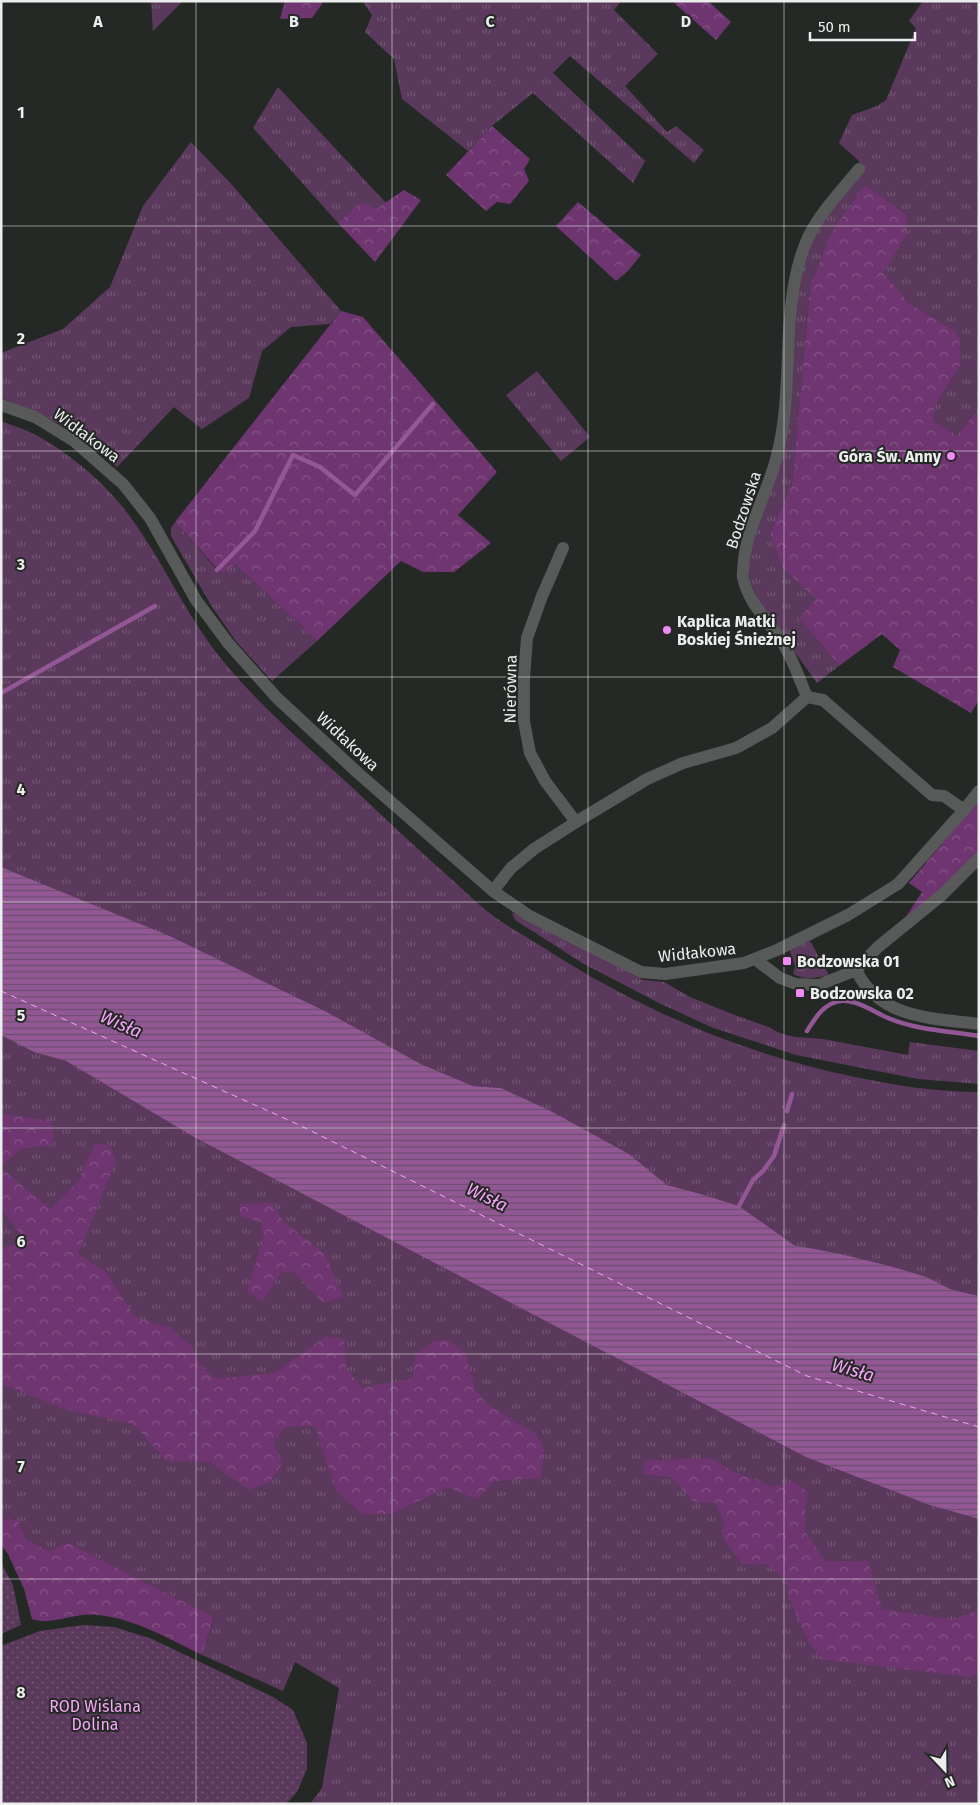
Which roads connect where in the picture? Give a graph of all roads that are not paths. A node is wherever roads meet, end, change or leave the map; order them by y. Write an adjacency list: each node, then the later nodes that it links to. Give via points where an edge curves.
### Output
1 (859, 169): 4 (street, Bodzowska, via 819,218 802,252 794,283 786,395 777,456 747,543 742,576 750,598 782,642)
2 (1, 405): 9 (street, Widłakowa, via 35,417 74,442 123,484 150,518 196,600 228,643 277,698)
3 (563, 548): 7 (street, Nierówna, via 528,638 524,721 530,753 545,781)
4 (807, 697): 6 (street, via 823,700 932,795 944,796); 7 (street, via 772,728 736,748 683,764 648,779)
5 (979, 791): 6 (street, Widłakowa)
6 (964, 810): 10 (street, Widłakowa, via 898,884 848,915)
7 (576, 822): 9 (street, via 511,868)
8 (979, 858): 11 (street, Widłakowa)
9 (494, 891): 10 (street, Widłakowa, via 528,915 641,972 666,974 732,966)
10 (755, 959): 11 (street, Widłakowa, via 780,978 803,985 819,985)
11 (856, 970): 12 (street, via 863,984 876,997 897,1008 918,1017)
12 (979, 1024)

